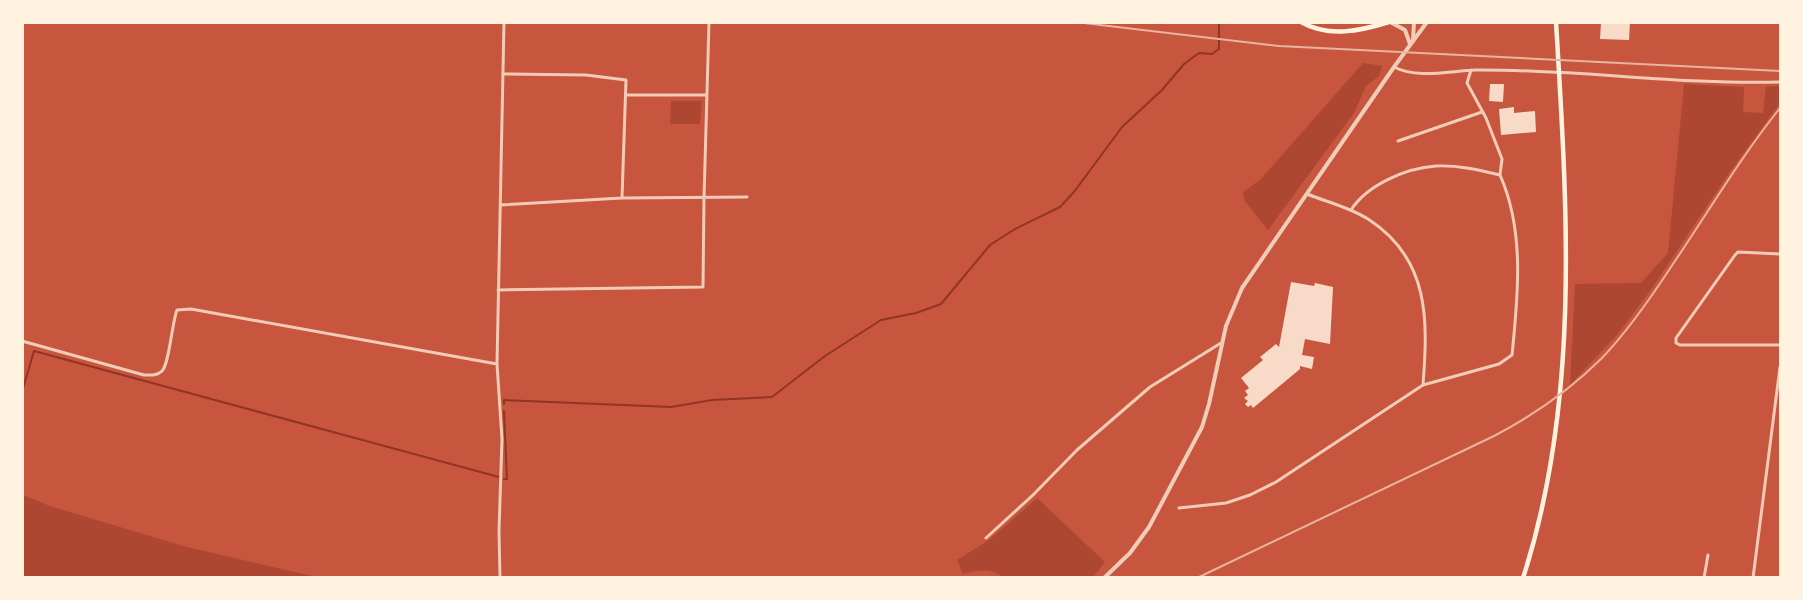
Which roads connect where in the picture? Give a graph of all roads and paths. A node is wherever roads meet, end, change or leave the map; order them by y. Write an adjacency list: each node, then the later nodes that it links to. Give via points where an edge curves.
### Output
1 (504, 22): 11 (street)
2 (709, 22): 14 (street)
3 (1301, 22): 4 (main road, via 1334,32)
4 (1390, 22): 8 (street, via 1405,30)
5 (1414, 22): 8 (street)
6 (1425, 22): 8 (street)
7 (1556, 22): 37 (main road, via 1566,253 1562,367 1556,430 1542,506)
8 (1412, 42): 9 (street)
9 (1394, 67): 10 (street, via 1409,73); 18 (street)
10 (1471, 70): 12 (street); 15 (street, via 1467,83)
11 (503, 74): 13 (street, via 586,75 626,80); 22 (street)
12 (1780, 81)
13 (626, 95): 14 (street); 20 (street)
14 (707, 95): 21 (street)
15 (1482, 112): 16 (street); 17 (street, via 1502,159)
16 (1398, 141)
17 (1500, 175): 23 (street, via 1434,166 1383,182); 31 (street, via 1513,209 1517,234 1512,355 1499,364)
18 (1307, 194): 23 (street); 27 (street, via 1242,288)
19 (747, 197): 21 (street)
20 (622, 198): 21 (street); 22 (street)
21 (704, 198): 25 (street, via 703,287)
22 (500, 205): 25 (street)
23 (1351, 210): 31 (street, via 1389,236 1413,268 1425,311)
24 (1780, 254): 28 (street, via 1734,255 1676,338 1680,345)
25 (498, 290): 29 (street)
26 (22, 341): 29 (street, via 156,375 163,371 167,361 177,310 192,309)
27 (1221, 343): 33 (street, via 1157,382 1116,415); 36 (street, via 1202,427 1149,527)
28 (1780, 345)
29 (497, 364): 35 (street, via 502,439)
30 (1780, 367): 39 (street)
31 (1423, 385): 32 (street, via 1276,482 1226,503)
32 (1179, 508)
33 (986, 538)
34 (1708, 555): 38 (street)
35 (500, 578)
36 (1104, 578)
37 (1523, 578)
38 (1704, 578)
39 (1753, 578)

